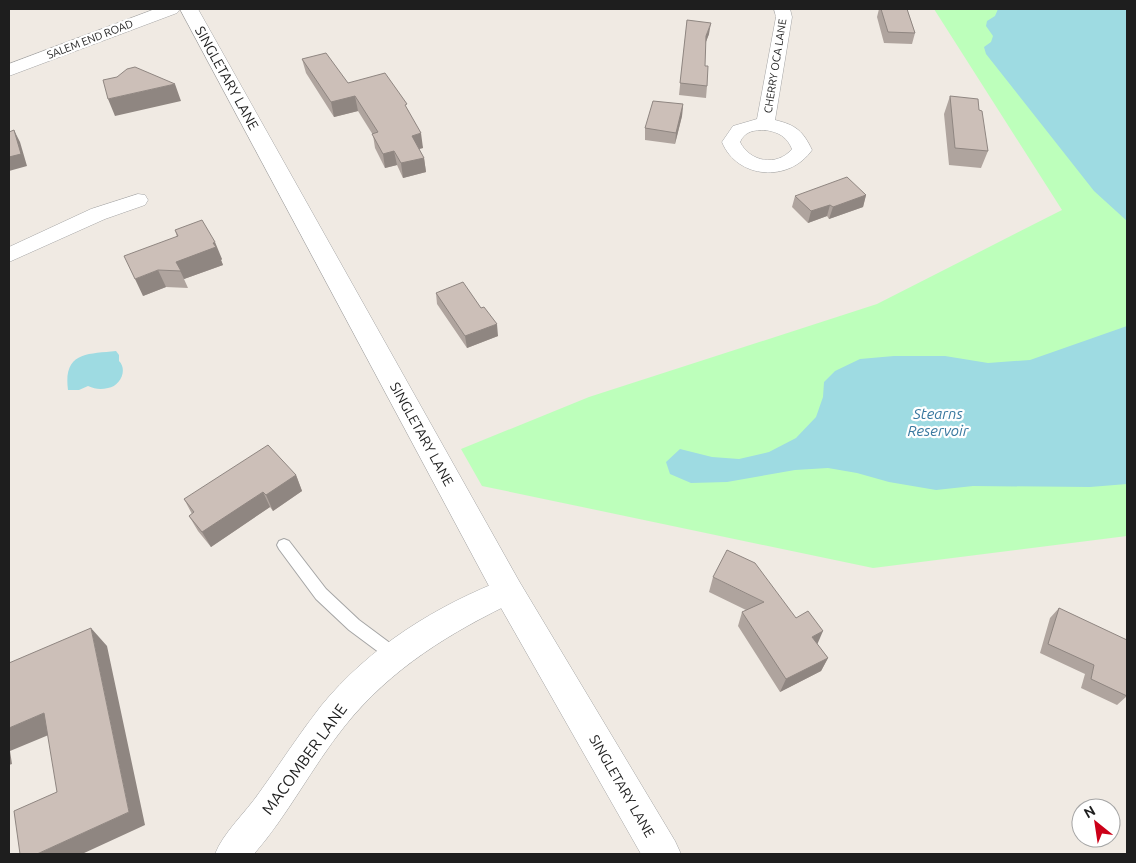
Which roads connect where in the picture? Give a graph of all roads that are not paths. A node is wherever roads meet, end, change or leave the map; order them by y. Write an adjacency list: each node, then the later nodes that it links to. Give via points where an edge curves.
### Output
1 (171, 9): 4 (street, SALEM END ROAD)
2 (189, 9): 9 (street, SINGLETARY LANE)
3 (782, 9): 5 (street, CHERRY OCA LANE, via 784,17)
4 (9, 70)
5 (765, 124)
6 (138, 200): 7 (street, via 98,214)
7 (9, 255)
8 (284, 545): 10 (lane, via 321,594)
9 (508, 591): 10 (street, MACOMBER LANE, via 463,611); 12 (street, SINGLETARY LANE)
10 (393, 654): 11 (street, MACOMBER LANE, via 333,715 272,805)
11 (232, 854)
12 (662, 854)

